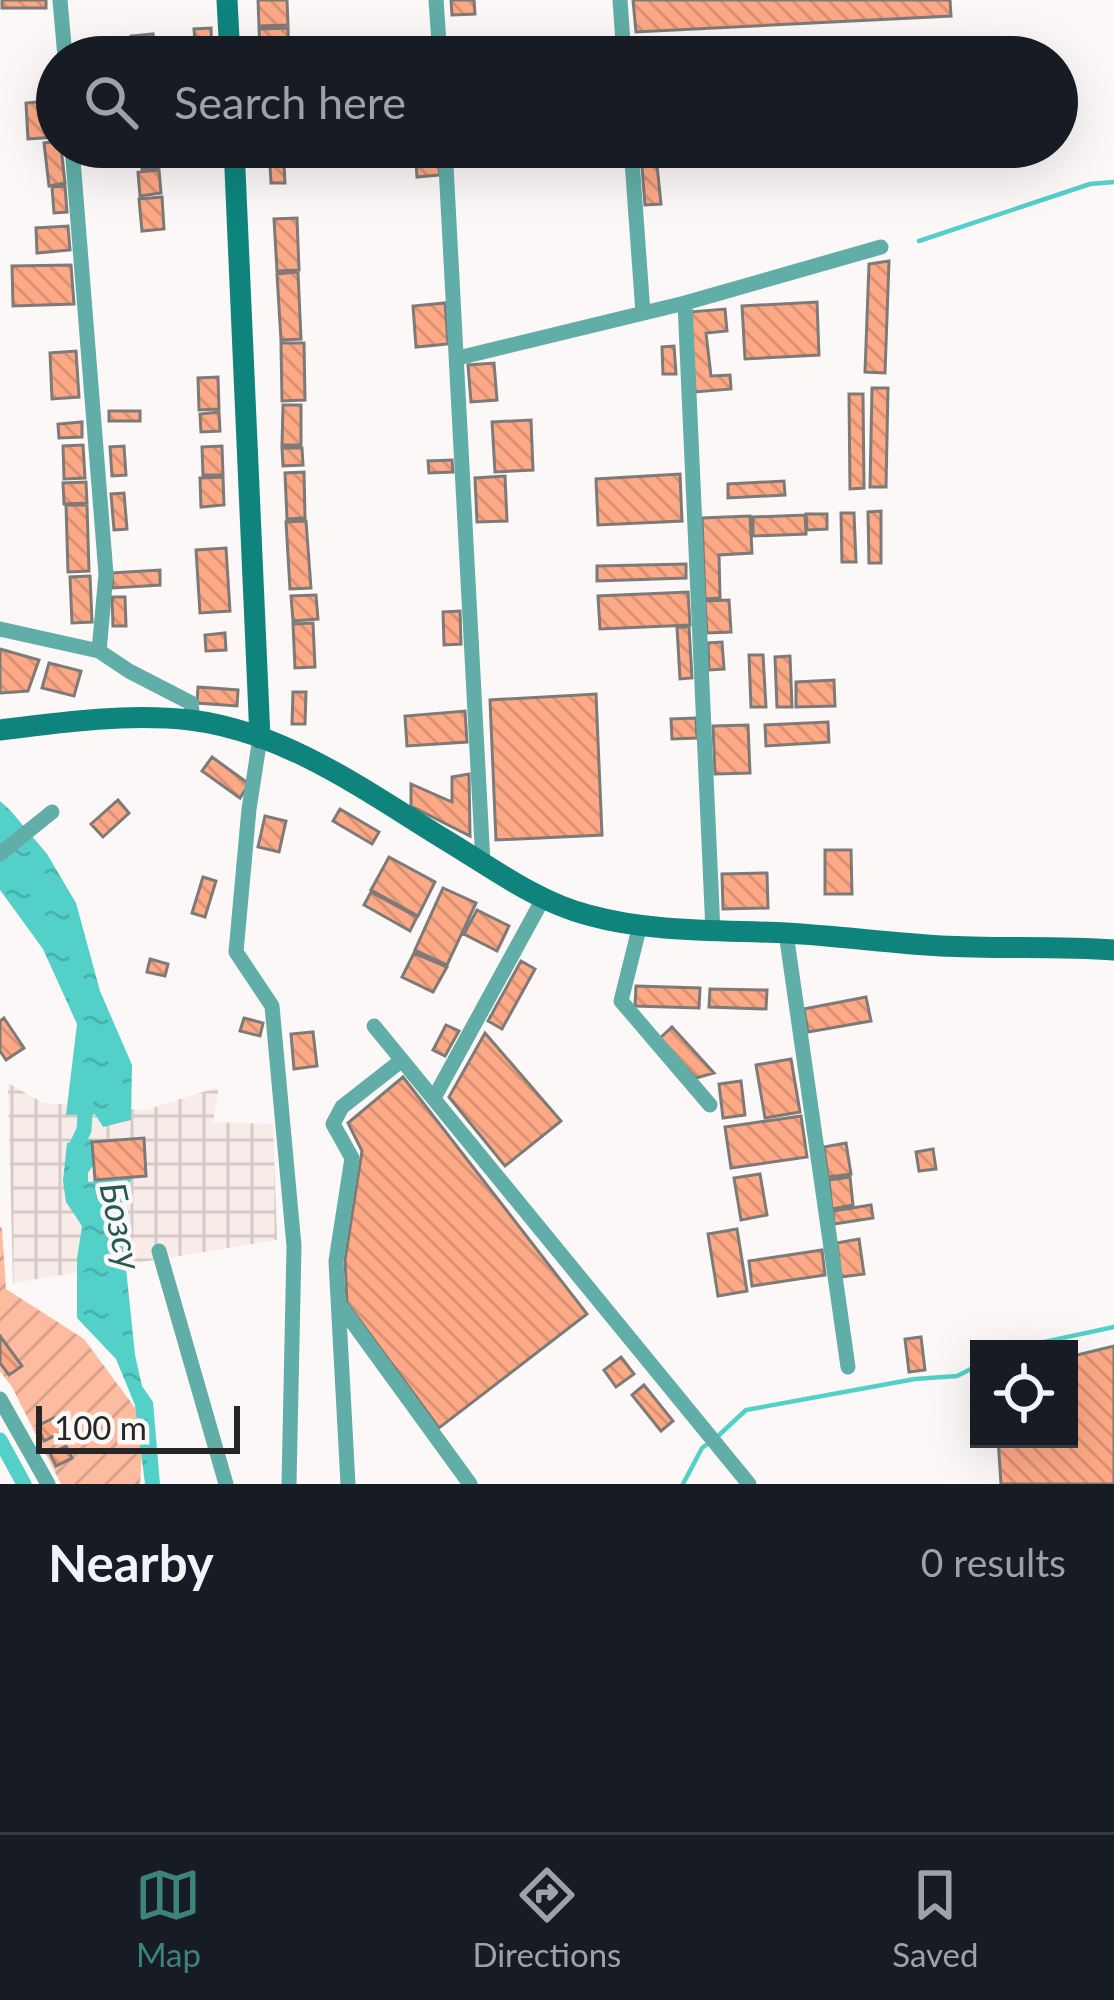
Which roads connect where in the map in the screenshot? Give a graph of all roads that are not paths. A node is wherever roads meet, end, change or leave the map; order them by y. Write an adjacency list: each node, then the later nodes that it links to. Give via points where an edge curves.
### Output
1 (60, 0): 5 (street)
2 (227, 0): 6 (main road)
3 (436, 0): 7 (street)
4 (620, 0): 8 (street)
5 (63, 36)
6 (229, 36)
7 (439, 36)
8 (623, 36)
9 (74, 168): 18 (street, via 106,574)
10 (235, 168): 21 (main road)
11 (446, 168): 16 (street)
12 (633, 168): 15 (street)
13 (881, 248): 14 (street)
14 (685, 303): 15 (street); 27 (street)
15 (643, 313): 16 (street)
16 (458, 358): 24 (street)
17 (0, 629): 18 (street)
18 (99, 651): 19 (street, via 191,703)
19 (193, 720): 20 (main road); 21 (main road)
20 (0, 730)
21 (260, 738): 24 (main road); 40 (street, via 236,952 272,1006 294,1246)
22 (52, 812): 23 (street)
23 (0, 854)
24 (483, 862): 25 (main road)
25 (544, 897): 26 (main road, via 584,915); 32 (street)
26 (640, 925): 27 (main road); 33 (street, via 621,1001)
27 (713, 932): 28 (main road)
28 (786, 933): 29 (main road); 36 (street)
29 (1114, 950)
30 (374, 1026): 31 (street)
31 (402, 1060): 32 (street); 35 (street, via 342,1106 333,1124 352,1158 336,1261)
32 (434, 1098): 43 (street)
33 (710, 1105)
34 (158, 1251): 39 (street)
35 (338, 1303): 41 (street); 42 (street)
36 (848, 1367)
37 (0, 1399): 38 (street)
38 (48, 1484)
39 (226, 1484)
40 (289, 1484)
41 (347, 1484)
42 (470, 1484)
43 (749, 1484)

